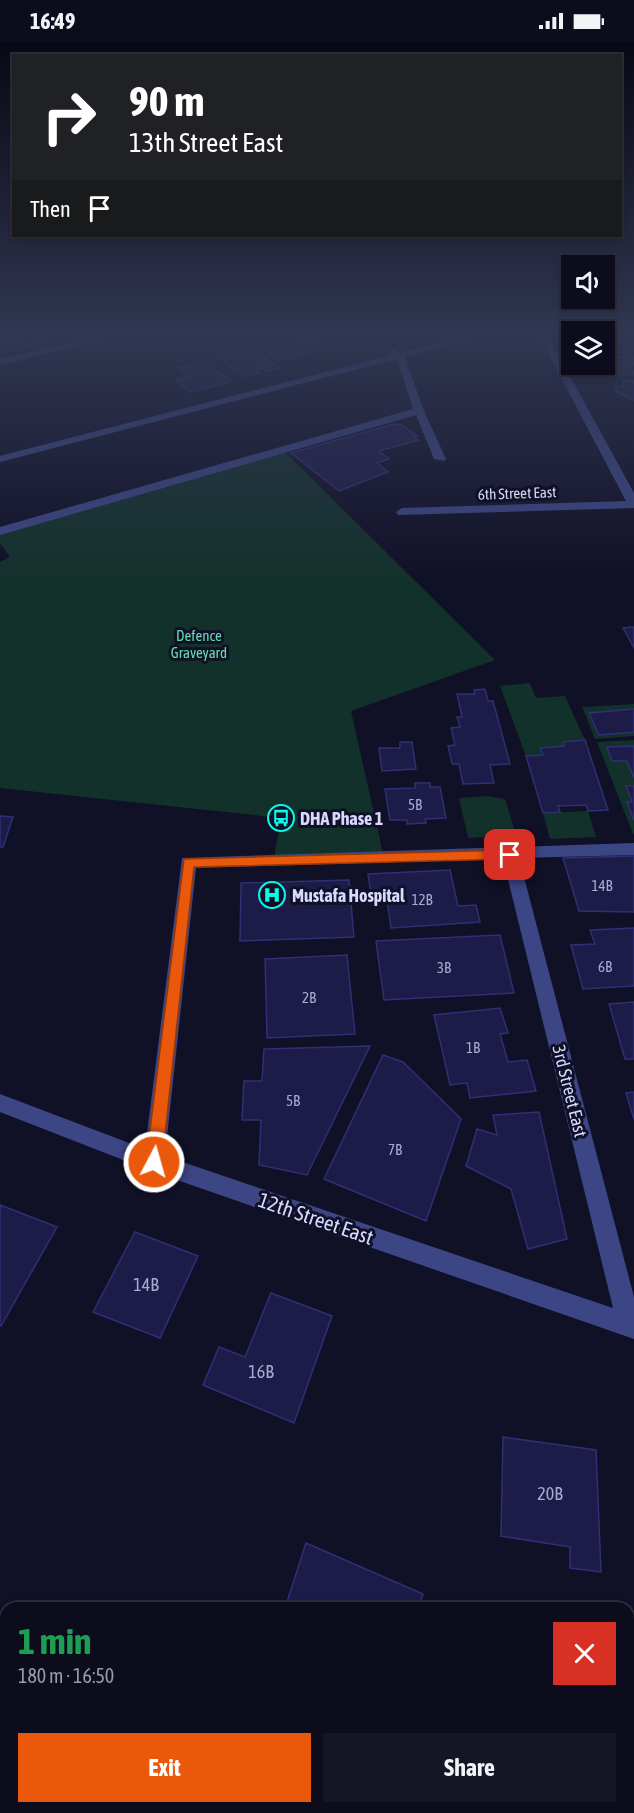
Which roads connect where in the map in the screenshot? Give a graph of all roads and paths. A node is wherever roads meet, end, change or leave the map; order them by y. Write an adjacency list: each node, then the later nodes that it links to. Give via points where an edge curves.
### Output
1 (140, 417): 6 (street)
2 (159, 417): 7 (street)
3 (399, 417): 11 (street)
4 (421, 417): 8 (street)
5 (587, 417): 9 (street)
6 (0, 451)
7 (0, 459)
8 (440, 459)
9 (634, 504): 10 (street, 6th Street East)
10 (402, 512)
11 (0, 531)
12 (634, 849): 13 (street)
13 (510, 855): 15 (street, via 188,862); 16 (street, 3rd Street East)
14 (0, 1103): 15 (street, 12th Street East)
15 (154, 1162): 16 (street, 12th Street East)
16 (632, 1327)

